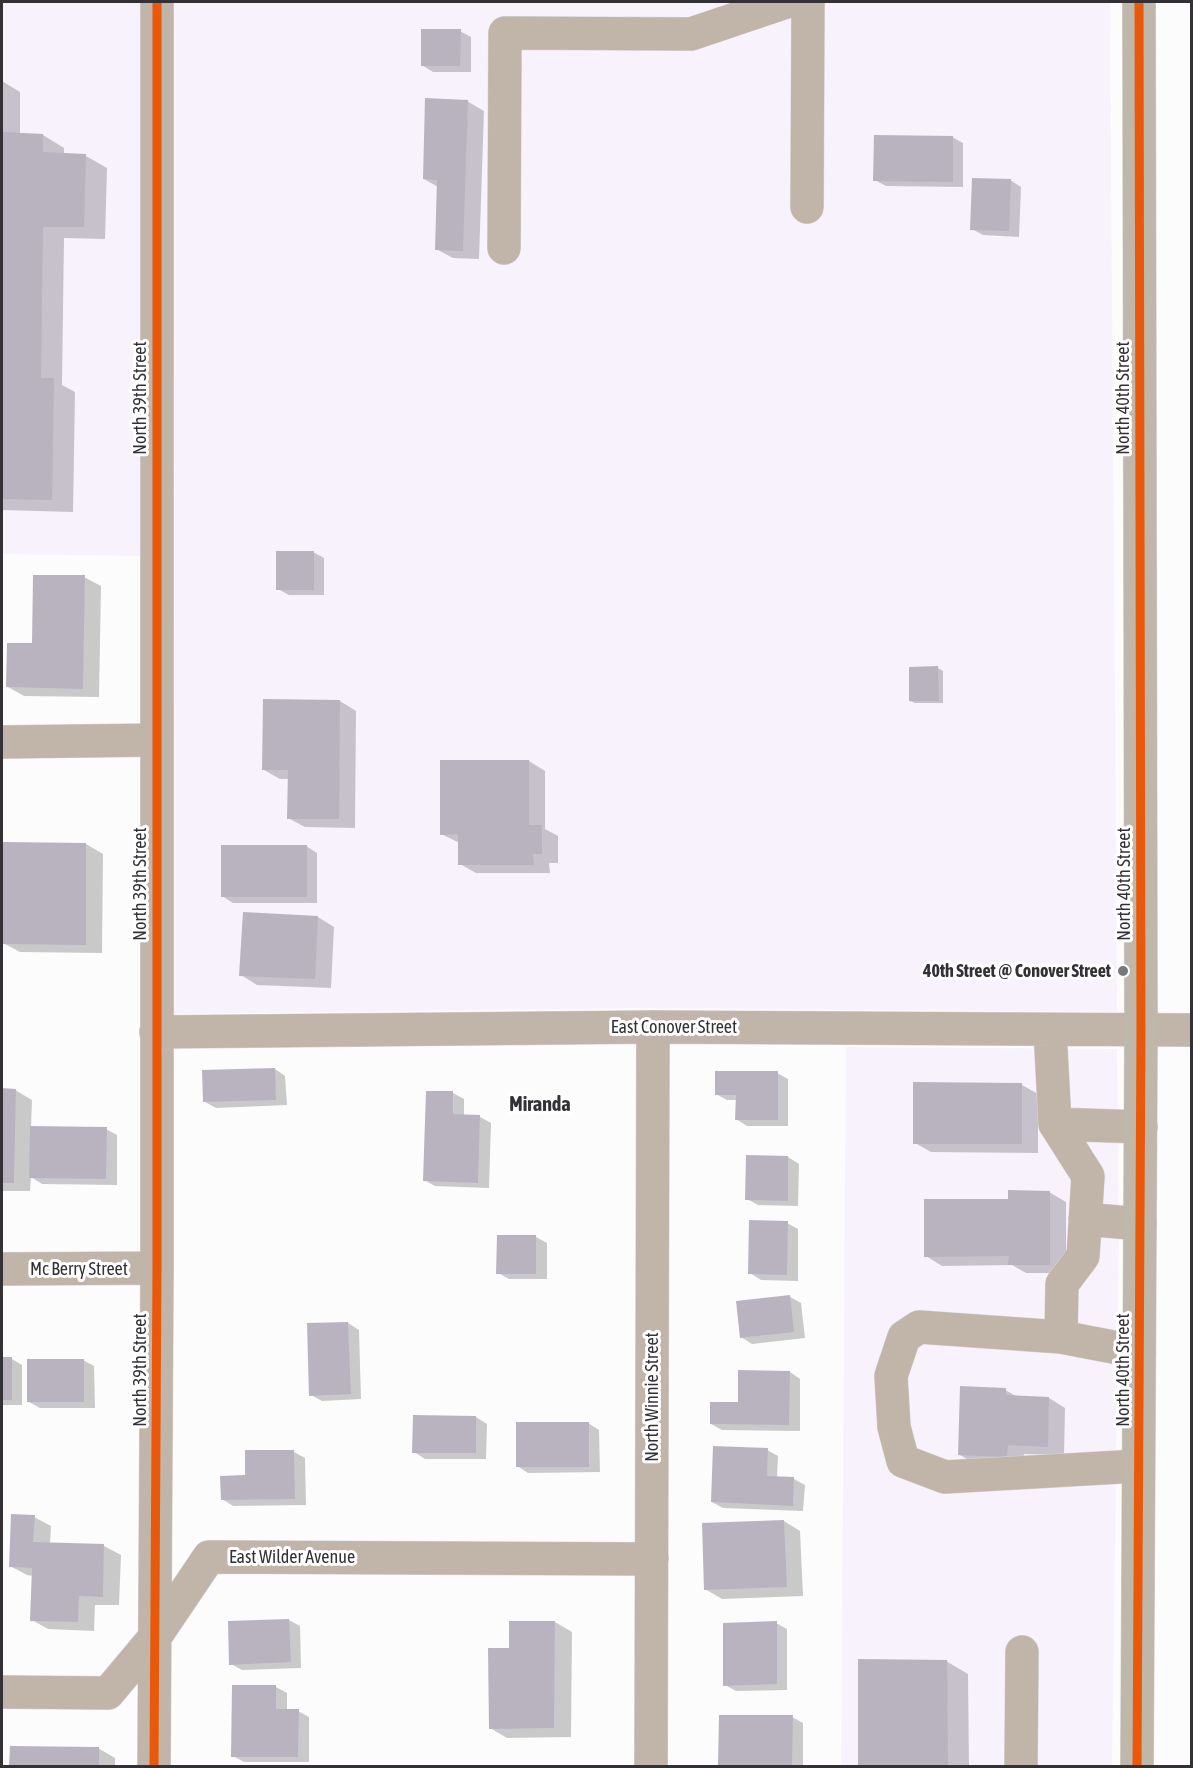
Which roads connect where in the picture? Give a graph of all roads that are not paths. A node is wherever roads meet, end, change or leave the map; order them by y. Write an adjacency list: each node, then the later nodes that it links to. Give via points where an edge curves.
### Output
1 (156, 2): 7 (street, North 39th Street)
2 (786, 2): 6 (street, via 691,34 505,33)
3 (808, 2): 5 (street)
4 (1139, 2): 12 (main road, North 40th Street)
5 (807, 207)
6 (504, 248)
7 (157, 740): 8 (street); 13 (street, North 39th Street)
8 (2, 742)
9 (653, 1027): 10 (street, East Conover Street); 13 (street, East Conover Street); 23 (street, North Winnie Street)
10 (1050, 1030): 12 (street, East Conover Street); 14 (street)
11 (1191, 1030): 12 (street, East Conover Street)
12 (1141, 1031): 15 (main road, North 40th Street)
13 (156, 1032): 18 (street, North 39th Street)
14 (1055, 1124): 15 (street); 16 (street, via 1088,1176)
15 (1141, 1127): 17 (main road, North 40th Street)
16 (1085, 1218): 17 (street); 20 (street, via 1083,1256 1062,1284)
17 (1140, 1224): 21 (main road, North 40th Street)
18 (157, 1268): 19 (street, Mc Berry Street); 24 (street, North 39th Street)
19 (2, 1269)
20 (1061, 1337): 21 (street); 22 (street, via 919,1327 904,1337 891,1376 894,1426 903,1461 945,1477)
21 (1139, 1352): 22 (main road, North 40th Street)
22 (1138, 1466): 27 (main road, North 40th Street)
23 (652, 1559): 24 (street, East Wilder Avenue, via 209,1557); 29 (street, North Winnie Street)
24 (155, 1637): 26 (street, East Wilder Avenue, via 108,1693); 28 (street, North 39th Street)
25 (1022, 1652): 30 (street)
26 (2, 1692)
27 (1137, 1724): 31 (main road, North 40th Street); 32 (main road)
28 (154, 1767)
29 (651, 1767)
30 (1021, 1767)
31 (1137, 1767)
32 (1149, 1767)

